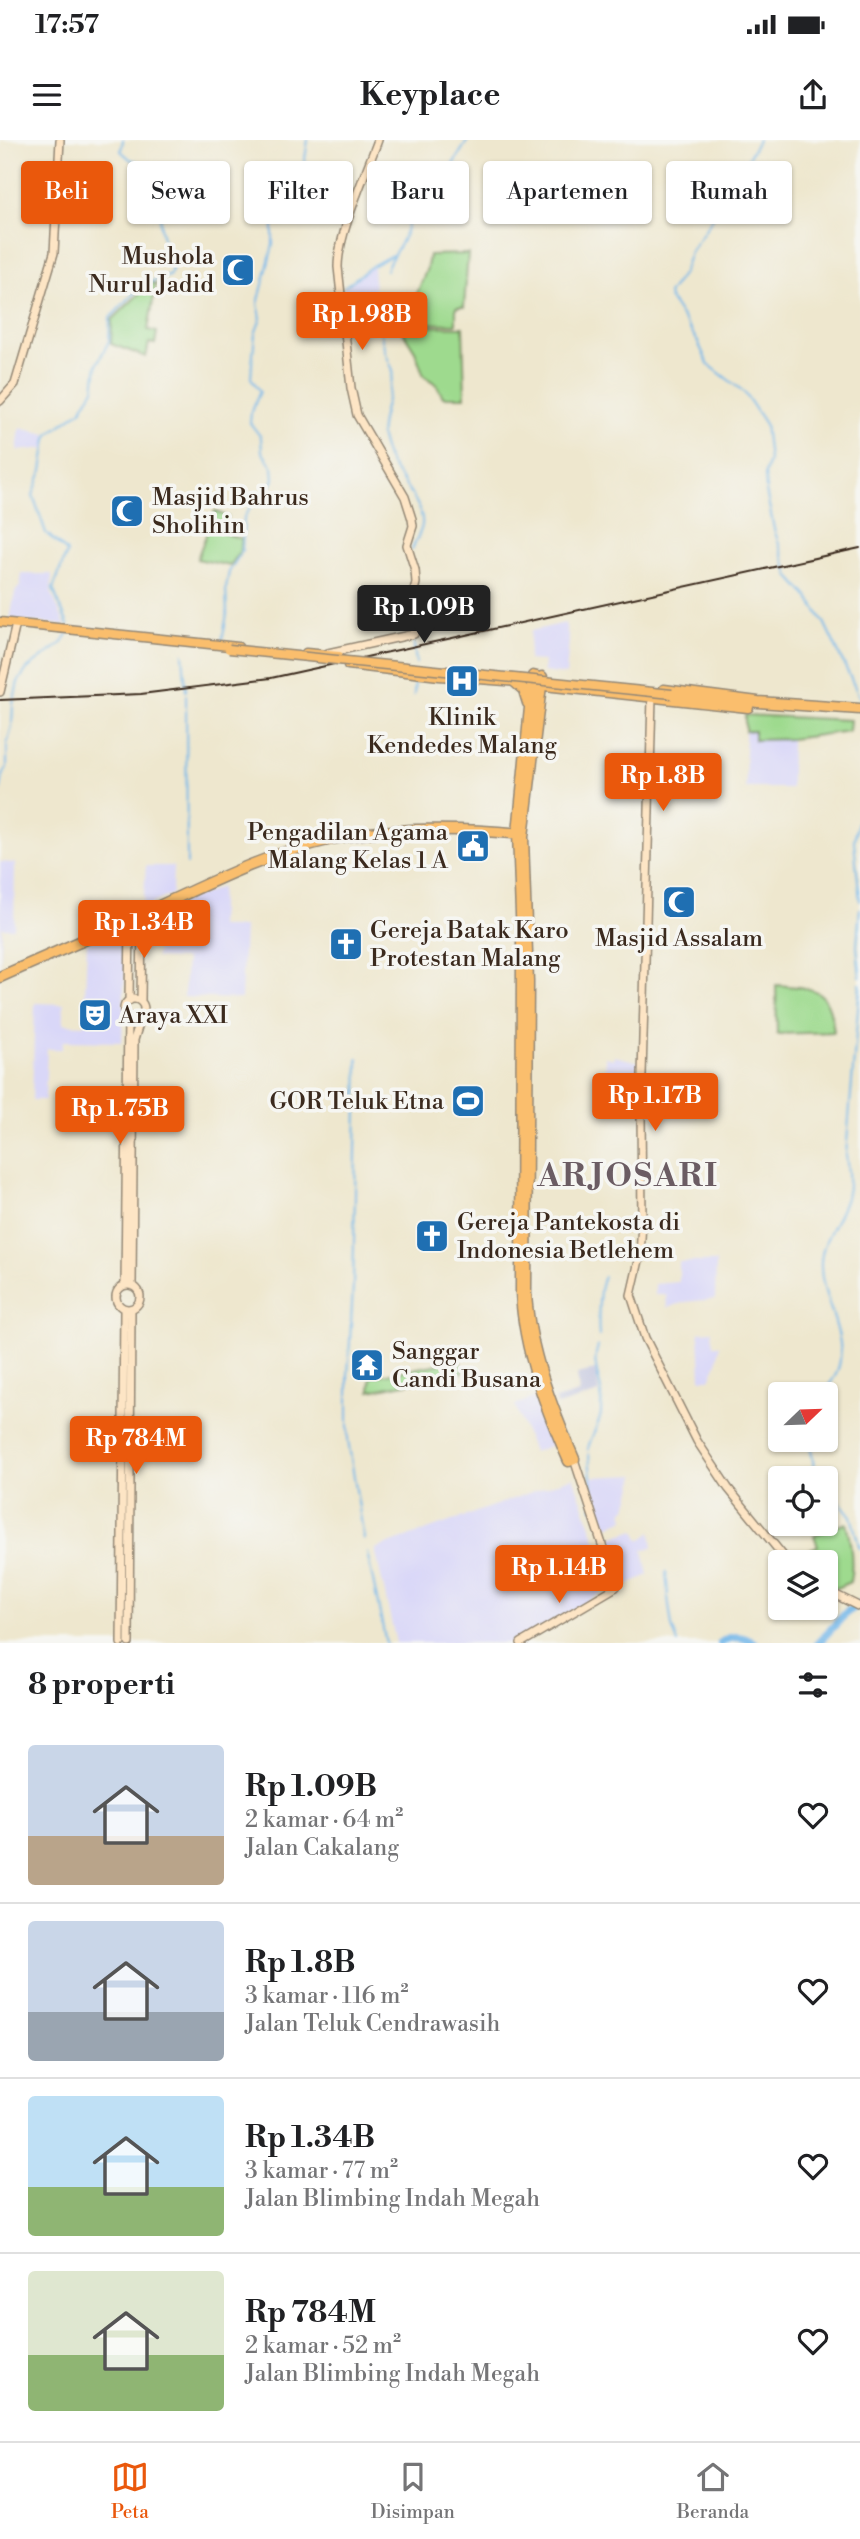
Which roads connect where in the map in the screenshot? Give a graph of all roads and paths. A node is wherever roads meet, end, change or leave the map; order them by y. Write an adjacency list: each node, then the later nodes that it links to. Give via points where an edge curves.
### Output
1 (60, 140): 3 (street, via 52,262 15,384)
2 (378, 140): 10 (street, via 347,226 338,267 357,415 405,496 412,519 407,545 415,570 414,634)
3 (0, 401)
4 (0, 624): 5 (main road); 6 (main road)
5 (15, 628): 6 (main road); 17 (street)
6 (69, 631): 7 (main road); 8 (main road)
7 (202, 643): 9 (main road); 11 (main road)
8 (182, 646): 9 (main road); 11 (main road)
9 (229, 649): 19 (main road, bridge)
10 (320, 654): 11 (main road); 12 (main road)
11 (299, 656): 12 (main road)
12 (337, 660): 13 (main road)
13 (413, 670): 14 (main road); 15 (main road)
14 (537, 681): 15 (main road); 16 (highway); 19 (highway); 21 (highway)
15 (515, 682): 21 (highway)
16 (567, 688): 18 (highway); 21 (highway, via 549,694)
17 (0, 692)
18 (652, 697): 19 (highway); 37 (street, via 642,1222 631,1295 645,1338 690,1429)
19 (709, 699): 20 (highway)
20 (858, 712)
21 (533, 714): 22 (highway)
22 (520, 833): 23 (highway, via 406,831 331,839 250,865); 36 (highway, via 527,982 526,1293 547,1398)
23 (142, 914): 24 (highway); 26 (street)
24 (130, 919): 25 (street); 27 (highway)
25 (130, 941): 26 (street, via 135,936); 28 (street)
26 (142, 942): 29 (street)
27 (0, 977)
28 (129, 1001): 29 (street); 31 (street)
29 (141, 1002): 30 (street)
30 (142, 1014): 31 (street); 32 (street, via 134,1040)
31 (128, 1016): 32 (street)
32 (130, 1150): 33 (street)
33 (129, 1285): 34 (street, via 140,1297 138,1305); 34 (street, via 119,1289 116,1299)
34 (128, 1309): 35 (street)
35 (126, 1462): 40 (street); 41 (street)
36 (574, 1467): 42 (street, via 616,1586)
37 (778, 1550)
38 (838, 1596): 39 (street)
39 (860, 1607)
40 (121, 1643)
41 (129, 1643)
42 (521, 1643)

